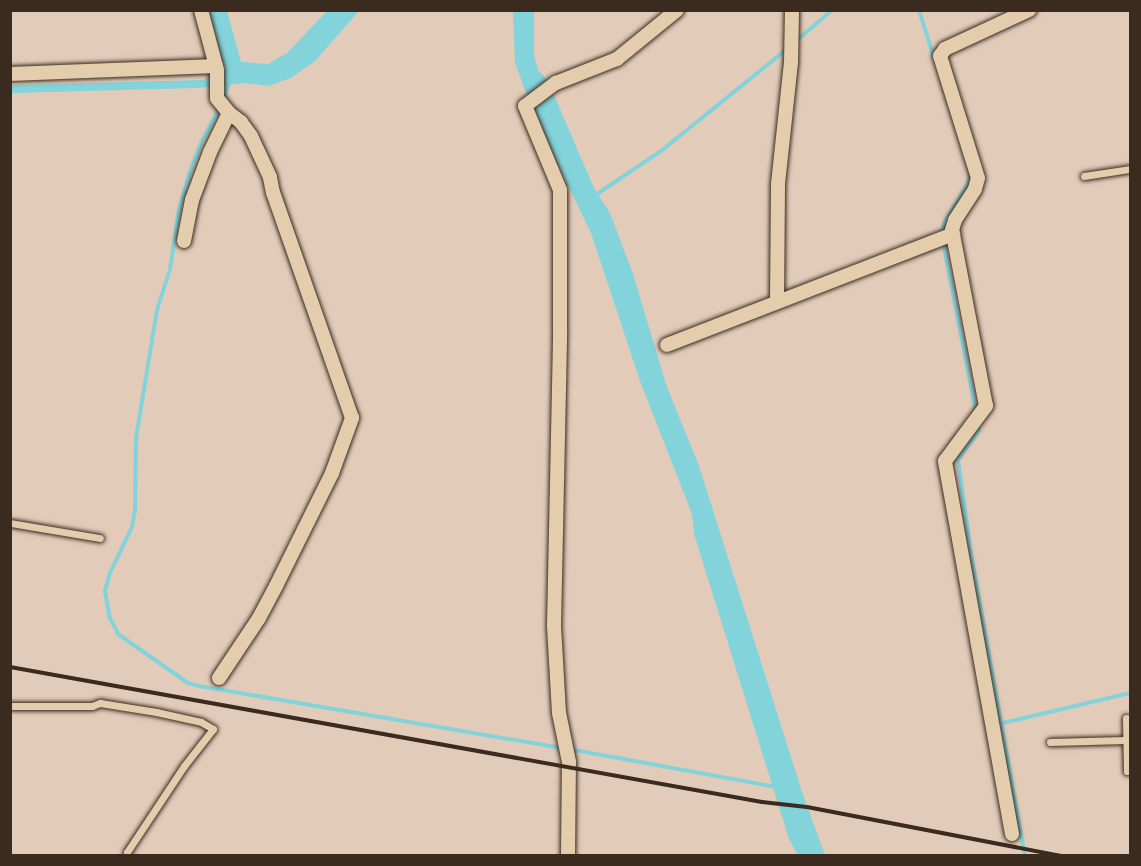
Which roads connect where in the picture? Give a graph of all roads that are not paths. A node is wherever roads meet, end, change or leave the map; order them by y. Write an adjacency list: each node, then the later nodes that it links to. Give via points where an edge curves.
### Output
1 (201, 10): 5 (street)
2 (677, 10): 24 (street, via 617,59 552,86 525,106 560,190 554,626 559,712 566,749)
3 (792, 10): 12 (street, via 791,63 778,184)
4 (1029, 10): 10 (street, via 945,49 940,56 978,178)
5 (217, 73): 6 (street); 7 (street)
6 (10, 74)
7 (225, 106): 11 (street, via 192,200); 16 (street, via 251,136 270,177 352,418 332,473 276,586)
8 (1131, 169): 9 (lane)
9 (1084, 176)
10 (947, 236): 12 (street); 22 (street, via 986,406 945,461)
11 (184, 241)
12 (777, 301): 13 (street)
13 (667, 345)
14 (10, 523): 15 (lane)
15 (100, 538)
16 (219, 678)
17 (10, 706): 23 (lane, via 100,703 201,722 213,729)
18 (1126, 717): 19 (lane)
19 (1126, 740): 20 (lane); 21 (lane, via 1126,771)
20 (1050, 742)
21 (1131, 771)
22 (1012, 834)
23 (128, 855)
24 (568, 855)

